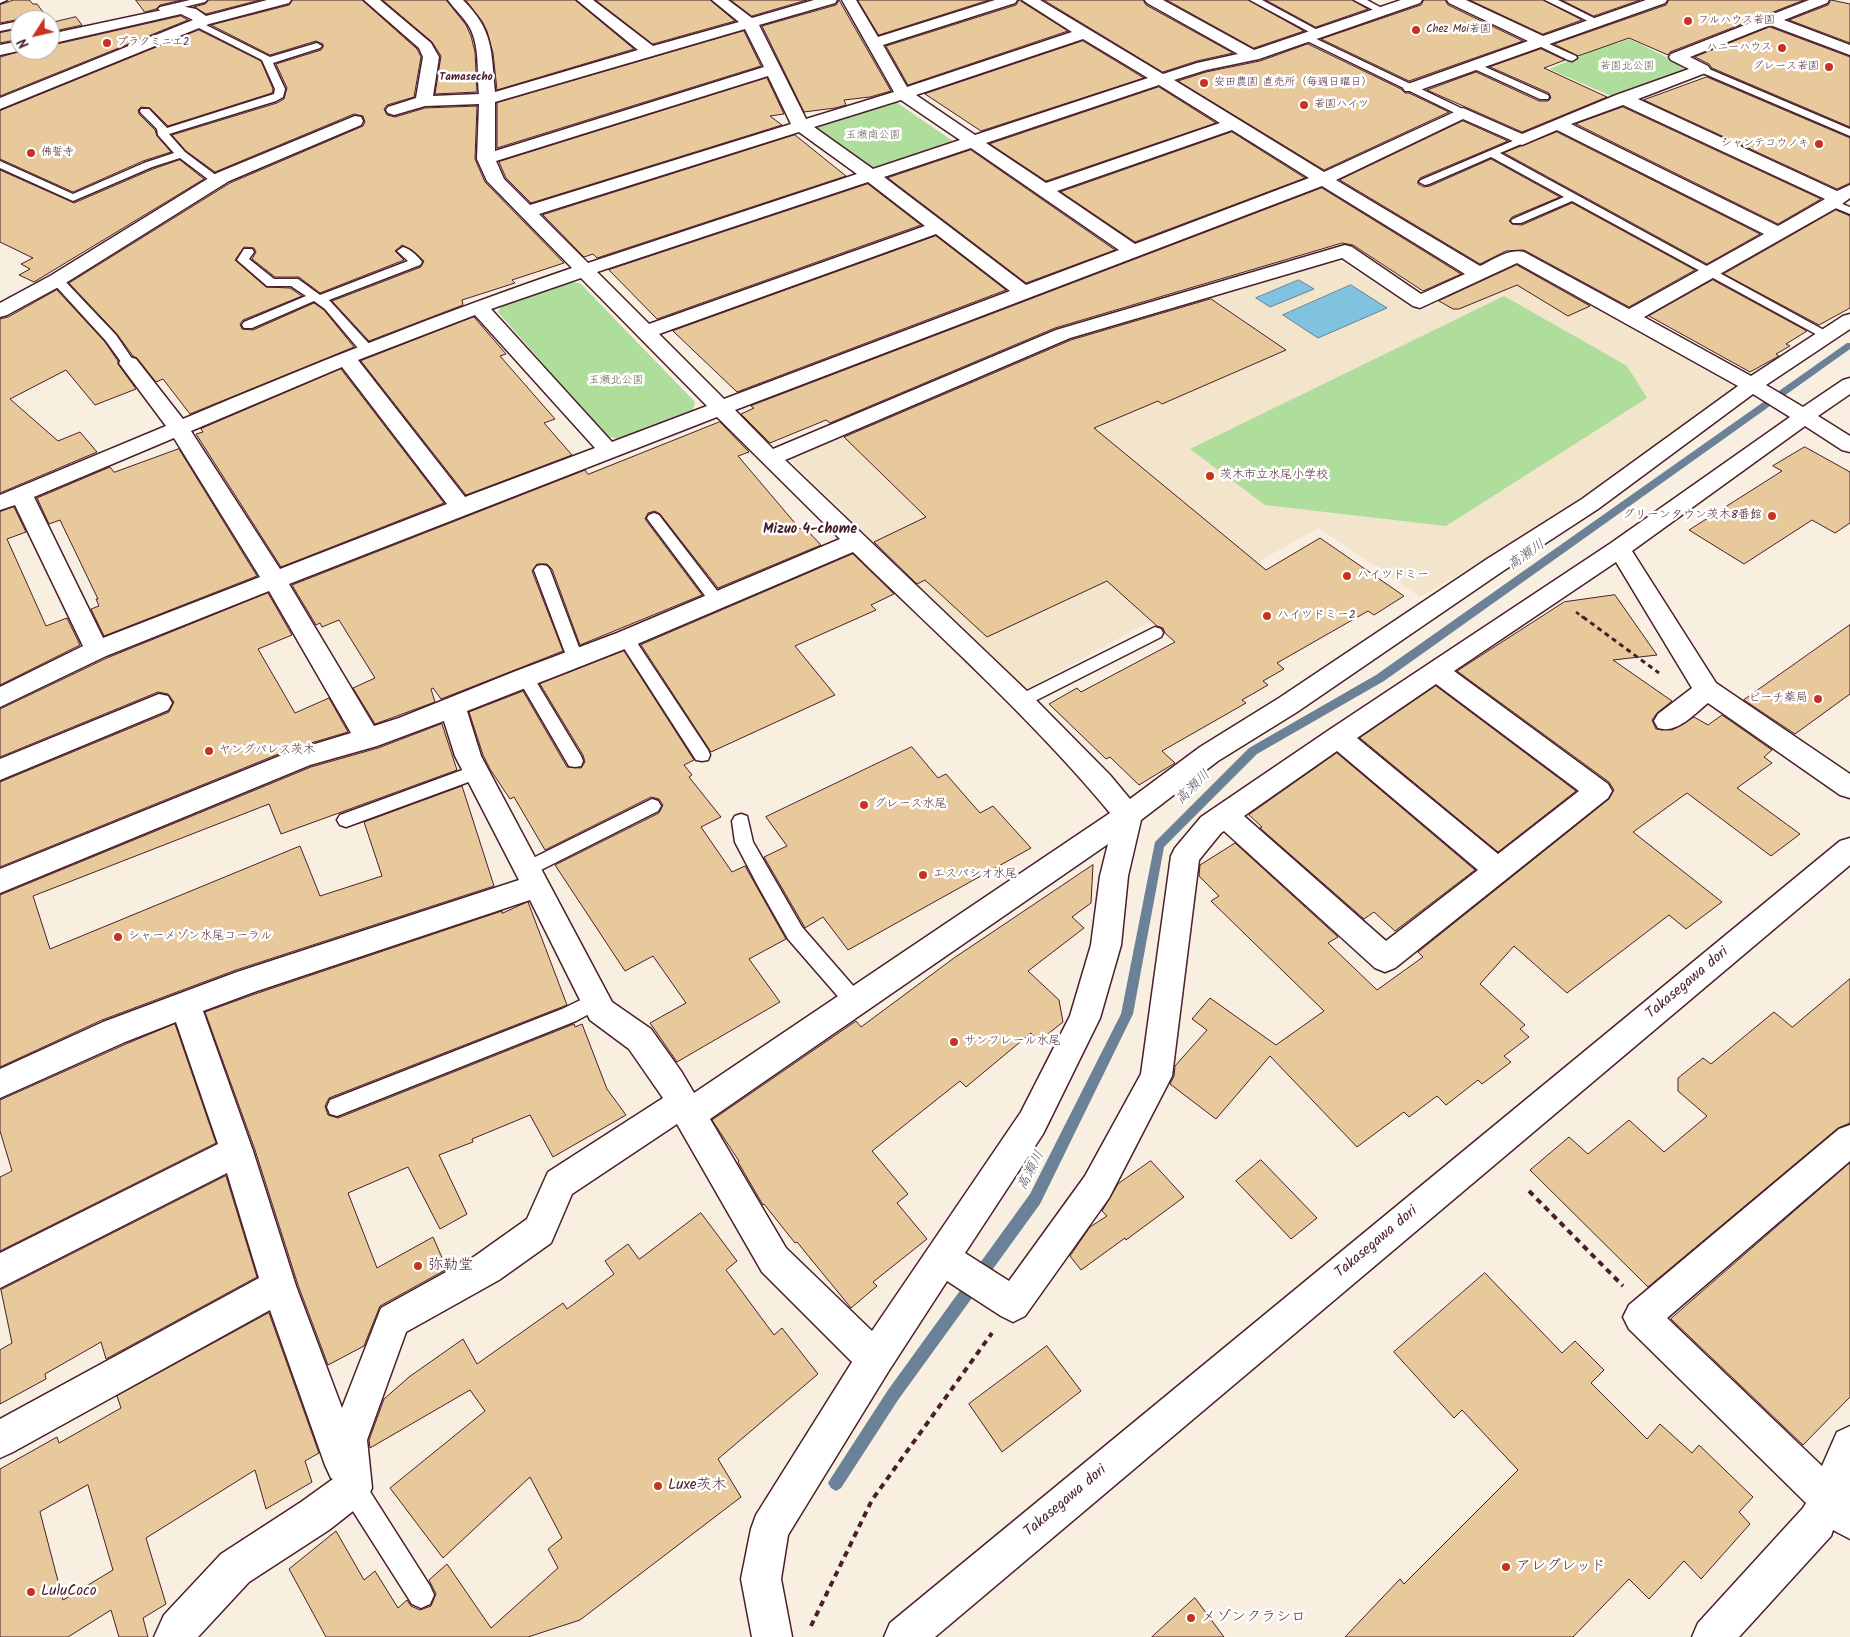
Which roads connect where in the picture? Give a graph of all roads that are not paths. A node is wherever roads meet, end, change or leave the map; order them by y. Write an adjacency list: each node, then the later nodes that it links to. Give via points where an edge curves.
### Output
1 (202, 0): 19 (lane)
2 (284, 0): 23 (street)
3 (371, 0): 45 (street, via 426,46 431,56)
4 (455, 0): 44 (street, via 468,13 483,40)
5 (584, 0): 32 (street)
6 (718, 0): 24 (street)
7 (830, 0): 24 (street)
8 (849, 0): 29 (street)
9 (1010, 0): 29 (street)
10 (1029, 0): 25 (street)
11 (1152, 0): 33 (street)
12 (1255, 0): 26 (lane)
13 (1359, 0): 20 (lane)
14 (1415, 0): 20 (street)
15 (1454, 0): 28 (street)
16 (1550, 0): 22 (lane)
17 (1822, 0): 21 (street)
18 (1653, 1): 22 (street)
19 (163, 9)
20 (1382, 11): 26 (street)
21 (1770, 20): 31 (street); 37 (street, via 1677,57)
22 (1597, 22): 28 (street)
23 (201, 23): 27 (street, via 191,12 181,10); 35 (lane); 46 (street)
24 (750, 23): 32 (street); 38 (street)
25 (1085, 33): 39 (street); 41 (street)
26 (1312, 35): 33 (street); 40 (lane)
27 (60, 37)
28 (1539, 42): 34 (lane); 36 (street)
29 (874, 43): 41 (street)
30 (317, 46): 35 (lane)
31 (1850, 50)
32 (650, 52): 44 (street)
33 (1253, 56): 39 (street, via 1203,66)
34 (1572, 58)
35 (268, 61): 54 (lane, via 280,89 279,95)
36 (1474, 65): 40 (street); 42 (lane)
37 (1702, 69): 43 (street); 55 (lane)
38 (773, 70): 53 (street); 60 (street)
39 (1162, 79): 51 (street); 57 (street)
40 (1411, 88): 49 (lane)
41 (903, 94): 53 (street); 57 (street)
42 (1544, 97)
43 (1622, 98): 52 (street); 68 (street)
44 (487, 99): 45 (street); 60 (street)
45 (424, 101): 47 (street)
46 (0, 104)
47 (394, 110)
48 (145, 111): 54 (lane, via 162,128)
49 (1463, 113): 56 (street); 63 (street)
50 (355, 121): 64 (street)
51 (1234, 124): 63 (street); 66 (street)
52 (1557, 124): 56 (street); 72 (street)
53 (800, 125): 62 (street); 69 (street)
54 (162, 133): 58 (lane)
55 (1850, 133)
56 (1522, 140): 59 (lane)
57 (970, 142): 62 (street); 66 (street)
58 (181, 154): 61 (lane, via 73,198); 64 (lane)
59 (1493, 154): 65 (lane); 67 (lane)
60 (486, 159): 69 (street, via 496,181)
61 (0, 164)
62 (870, 175): 71 (street); 76 (street)
63 (1321, 180): 74 (street); 78 (street)
64 (216, 181): 79 (street)
65 (1425, 182)
66 (1044, 190): 74 (street)
67 (1573, 197): 70 (lane); 77 (lane)
68 (1842, 201): 72 (street)
69 (528, 212): 76 (street)
70 (1517, 221)
71 (938, 227): 80 (street); 87 (street)
72 (1777, 233): 77 (street)
73 (403, 251): 81 (lane, via 416,262)
74 (1133, 251): 80 (street)
75 (248, 252): 81 (lane, via 243,260 271,282 294,282)
76 (585, 270): 82 (street); 87 (street)
77 (1710, 271): 84 (street); 88 (lane)
78 (1478, 274): 84 (street, via 1517,256); 99 (street, via 1420,302 1345,251 1063,334)
79 (57, 280): 83 (street); 91 (lane, via 111,338)
80 (1024, 293): 94 (street)
81 (317, 298): 86 (lane); 89 (lane, via 329,306)
82 (480, 307): 89 (street); 98 (street)
83 (0, 311)
84 (1630, 317): 93 (street)
85 (1850, 320): 88 (street)
86 (248, 325)
87 (647, 332): 94 (street)
88 (1827, 336): 93 (street)
89 (367, 350): 90 (street)
90 (346, 358): 96 (street); 101 (street)
91 (129, 363): 96 (street)
92 (1850, 384): 95 (street)
93 (1752, 385): 95 (street); 128 (street, via 1590,504 1209,754)
94 (721, 409): 98 (street); 99 (street)
95 (1804, 417): 97 (street); 104 (street)
96 (178, 427): 100 (street); 106 (street)
97 (1850, 445)
98 (609, 451): 101 (street)
99 (770, 458): 103 (street)
100 (10, 499): 110 (street)
101 (461, 507): 106 (street)
102 (654, 518): 107 (lane)
103 (857, 541): 107 (street); 116 (street)
104 (1620, 548): 112 (street); 114 (street)
105 (542, 570): 111 (lane)
106 (275, 581): 110 (street); 121 (street)
107 (717, 601): 109 (street)
108 (1154, 633): 116 (lane)
109 (626, 639): 111 (street); 122 (lane)
110 (97, 650): 115 (street)
111 (575, 658): 113 (street)
112 (1436, 671): 120 (street); 133 (street, via 1598,791)
113 (525, 677): 118 (street); 123 (lane)
114 (1707, 690): 119 (street); 126 (street)
115 (0, 698)
116 (1021, 701): 128 (street)
117 (159, 703): 124 (street)
118 (453, 707): 121 (street); 125 (street)
119 (1667, 721)
120 (1338, 737): 129 (street); 133 (street)
121 (368, 739): 135 (street, via 301,758)
122 (702, 755)
123 (575, 761)
124 (0, 770)
125 (476, 772): 130 (lane); 134 (street)
126 (1850, 788)
127 (652, 806): 134 (lane)
128 (1128, 815): 137 (street); 144 (street, via 1114,876 1106,945 1085,1018 1032,1123)
129 (1226, 816): 133 (street, via 1385,959); 144 (street, via 1212,825 1185,856 1156,1076 1097,1187 1013,1304)
130 (346, 820)
131 (741, 821): 137 (lane, via 744,842 795,933)
132 (1850, 849): 155 (street, Takasegawa dori)
133 (1498, 870)
134 (532, 877): 136 (street); 138 (street)
135 (0, 881)
136 (595, 1002): 140 (lane); 141 (street, via 600,1011 640,1039 670,1081)
137 (855, 1002): 141 (street)
138 (186, 1006): 139 (street, via 114,1032); 143 (street)
139 (0, 1084)
140 (337, 1107)
141 (685, 1109): 147 (street, via 774,1260); 150 (street, via 560,1183 539,1231 487,1268 393,1320 348,1440)
142 (1850, 1140): 151 (street, via 1641,1317)
143 (237, 1151): 145 (street); 146 (street)
144 (942, 1258): 147 (street)
145 (0, 1271)
146 (278, 1286): 148 (street); 150 (street)
147 (875, 1359): 154 (street, via 770,1529 761,1579)
148 (0, 1439)
149 (1850, 1445): 151 (street)
150 (353, 1488): 152 (lane); 153 (street, via 235,1568)
151 (1839, 1509): 156 (street, via 1817,1522)
152 (421, 1595)
153 (174, 1637)
154 (772, 1637)
155 (904, 1637)
156 (1712, 1637)

